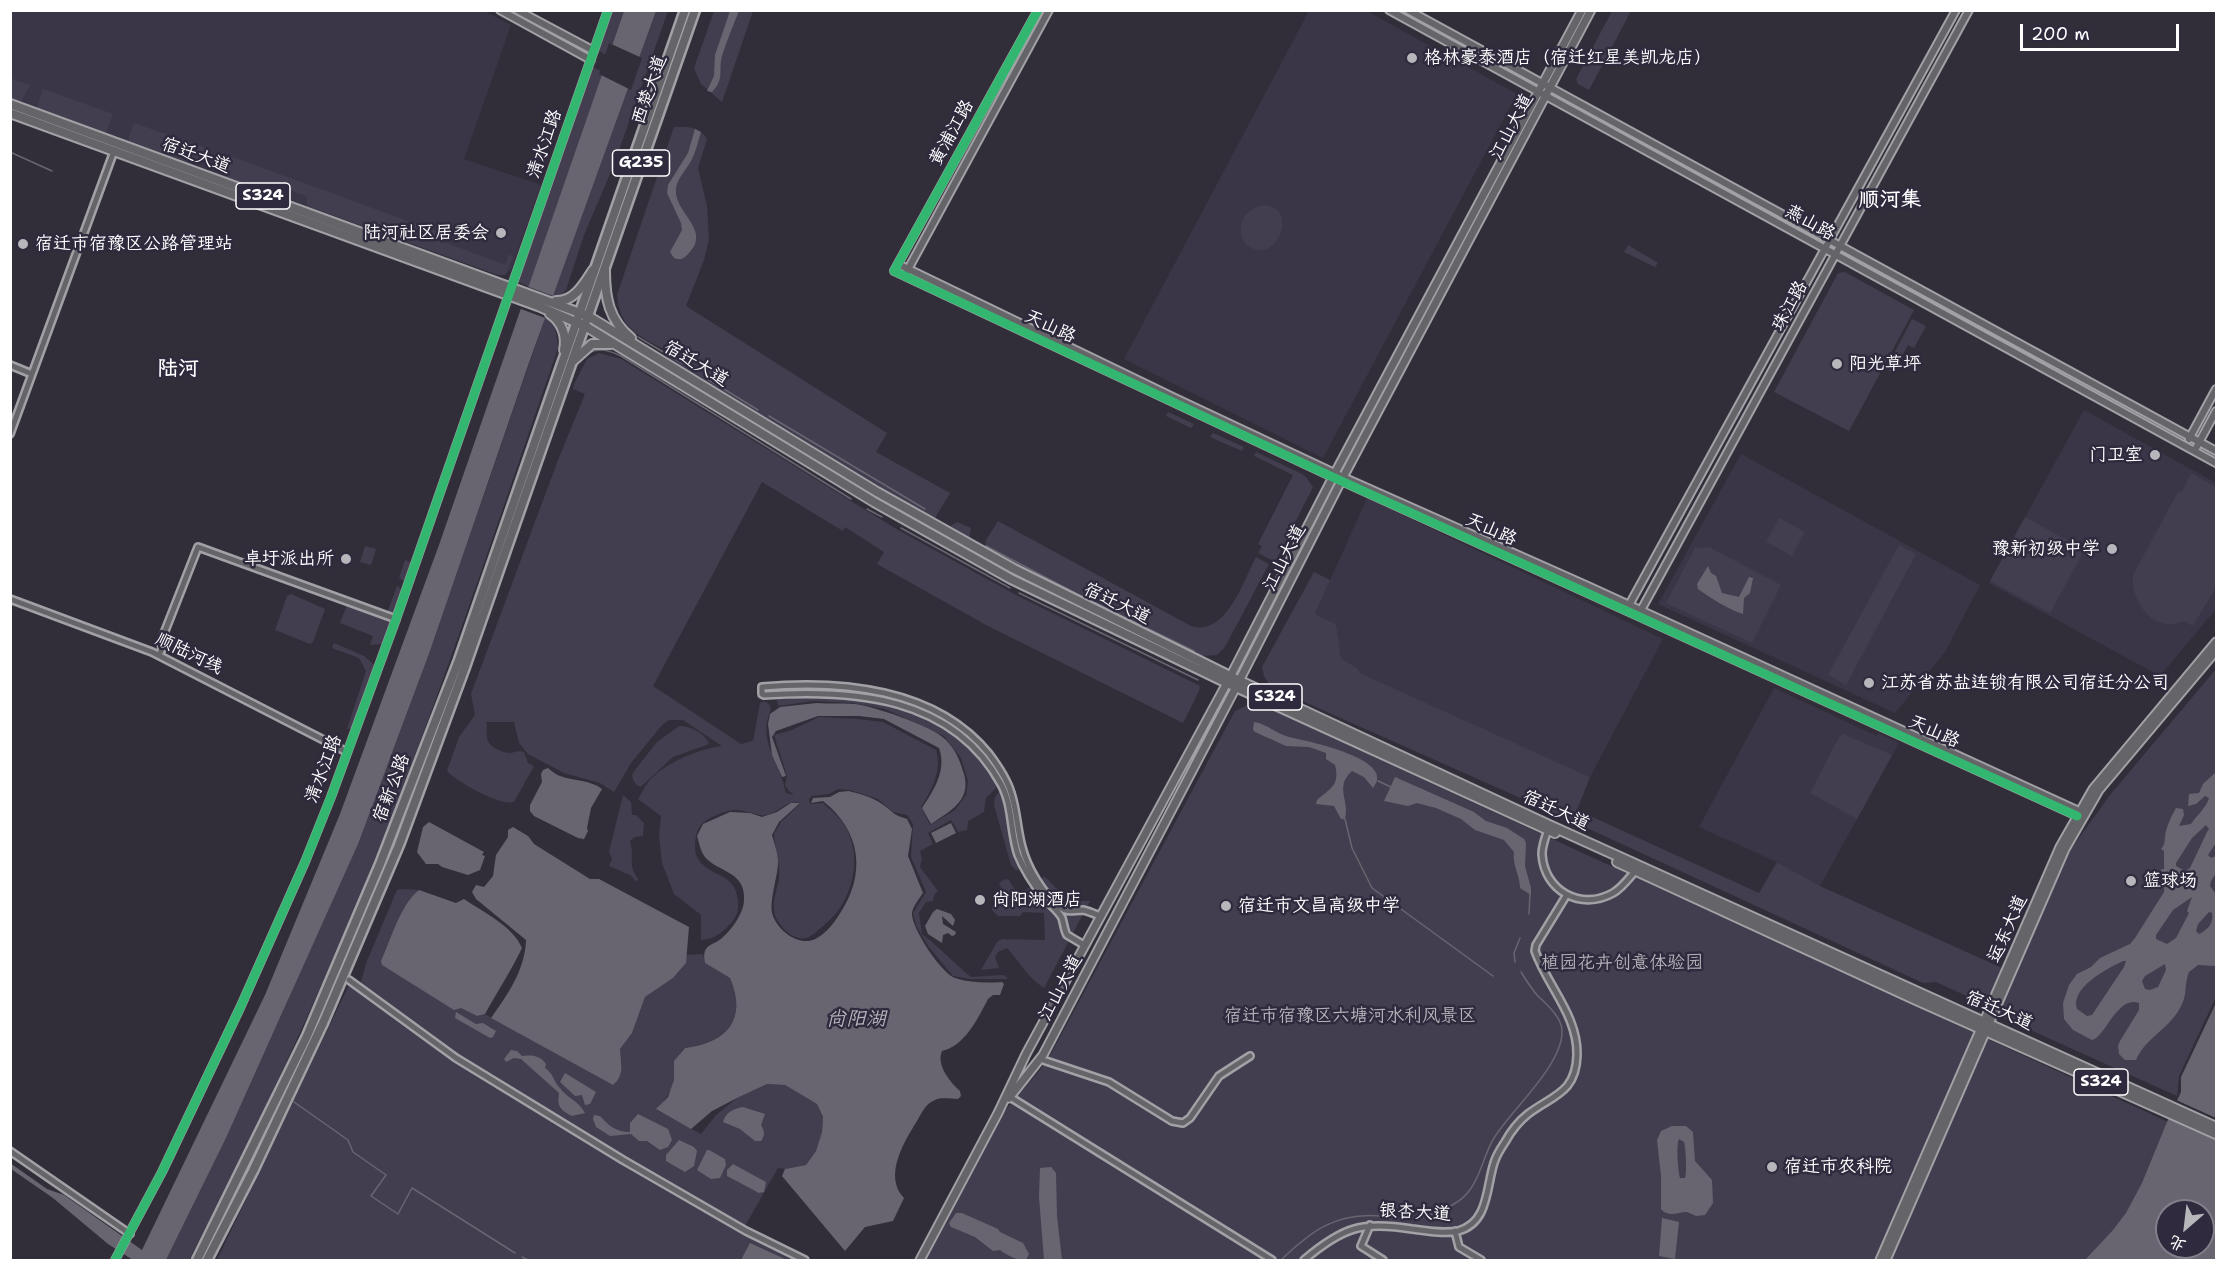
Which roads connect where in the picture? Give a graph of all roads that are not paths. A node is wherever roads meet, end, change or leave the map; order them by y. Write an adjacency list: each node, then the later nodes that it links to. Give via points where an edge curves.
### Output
1 (500, 10): 15 (street)
2 (517, 10): 14 (street)
3 (608, 10): 14 (street, 清水江路)
4 (685, 10): 28 (highway, 西楚大道 / G235)
5 (695, 10): 29 (highway, 西楚大道 / G235)
6 (1038, 10): 27 (street, 黄浦江路)
7 (1049, 10): 31 (street, 黄浦江路)
8 (1389, 10): 18 (street, 燕山路)
9 (1408, 10): 16 (street, 燕山路)
10 (1582, 10): 16 (main road, 江山大道)
11 (1591, 10): 17 (main road, 江山大道)
12 (1956, 10): 23 (street, 珠江路)
13 (1969, 10): 24 (street, 珠江路)
14 (594, 51): 15 (street, 清水江路)
15 (591, 60): 32 (street, 清水江路)
16 (1542, 84): 17 (street, 燕山路); 18 (main road, 江山大道)
17 (1550, 89): 19 (main road, 江山大道); 23 (street, 燕山路)
18 (1538, 92): 19 (street, 燕山路); 55 (main road, 江山大道)
19 (1546, 96): 25 (street, 燕山路); 56 (main road, 江山大道)
20 (10, 104): 32 (main road, 宿迁大道 / S324)
21 (10, 113): 22 (main road, 宿迁大道 / S324)
22 (114, 151): 33 (main road, 宿迁大道 / S324); 45 (street)
23 (1830, 239): 24 (street, 燕山路); 25 (street, 珠江路)
24 (1840, 245): 26 (street, 珠江路); 49 (street, 燕山路)
25 (1825, 248): 26 (street, 燕山路); 58 (street, 珠江路)
26 (1836, 254): 51 (street, 燕山路); 59 (street, 珠江路)
27 (898, 264): 30 (street, 黄浦江路); 31 (street, 天山路)
28 (595, 267): 34 (main road, via 570,298); 36 (highway, 西楚大道 / G235)
29 (605, 269): 37 (highway, 西楚大道 / G235); 41 (main road, via 604,292 612,316 621,329)
30 (894, 271): 31 (street, 天山路)
31 (906, 273): 55 (street, 天山路)
32 (514, 288): 33 (street, 清水江路); 34 (main road, 宿迁大道 / S324)
33 (511, 296): 35 (main road, 宿迁大道 / S324); 60 (street, 清水江路)
34 (549, 300): 36 (main road, 宿迁大道 / S324)
35 (538, 306): 38 (main road, 宿迁大道 / S324); 42 (main road, via 560,323 565,338)
36 (579, 312): 37 (main road, 宿迁大道 / S324); 38 (highway, 宿新公路)
37 (588, 316): 39 (highway, 宿新公路); 41 (main road, 宿迁大道 / S324)
38 (576, 322): 39 (main road, 宿迁大道 / S324); 42 (highway, 宿新公路)
39 (585, 326): 40 (main road, 宿迁大道 / S324); 43 (highway, 宿新公路)
40 (620, 347): 43 (main road, via 592,345); 64 (main road, 宿迁大道 / S324, via 868,498 1011,579)
41 (653, 356): 64 (main road, 宿迁大道 / S324, via 981,552)
42 (563, 357): 86 (highway, 宿新公路, via 459,660 380,864 307,1036)
43 (572, 363): 87 (highway, 宿新公路, via 399,845 323,1023 254,1171)
44 (10, 365): 45 (street)
45 (32, 374): 48 (street)
46 (2217, 389): 49 (street)
47 (2217, 411): 50 (street)
48 (10, 434)
49 (2191, 436): 50 (street, 燕山路); 51 (street)
50 (2200, 441): 52 (street); 53 (street, 燕山路)
51 (2185, 445): 52 (street, 燕山路)
52 (2195, 450): 54 (street, 燕山路)
53 (2217, 451)
54 (2217, 463)
55 (1334, 475): 56 (street, 天山路); 64 (main road, 江山大道)
56 (1342, 479): 58 (street, 天山路); 65 (main road, 江山大道)
57 (10, 599): 63 (street, 顺陆河线)
58 (1628, 607): 59 (street, 天山路)
59 (1640, 613): 67 (street, 天山路)
60 (396, 619): 63 (street, via 198,547); 66 (street, 清水江路)
61 (2217, 642): 67 (main road, 运东大道, via 2093,789)
62 (2217, 651): 74 (main road, 运东大道, via 2094,797 2065,849)
63 (159, 655): 66 (street, 顺陆河线)
64 (1229, 680): 65 (main road, 宿迁大道 / S324); 71 (main road, 江山大道)
65 (1238, 684): 68 (main road, 宿迁大道 / S324); 76 (main road, 江山大道)
66 (348, 752): 84 (street, 清水江路, via 305,862 240,1008)
67 (2078, 813): 74 (main road, 运东大道)
68 (1549, 828): 69 (main road, 宿迁大道 / S324); 70 (street, via 1542,852 1544,862 1553,882)
69 (1637, 868): 70 (street, via 1613,893 1578,899); 74 (main road, 宿迁大道 / S324)
70 (1566, 896): 83 (street, 银杏大道, via 1535,951 1574,1025 1574,1077 1560,1095 1527,1115 1516,1127 1494,1161 1481,1213 1471,1225)
71 (1100, 916): 72 (main road, 江山大道); 72 (street, via 1064,909 1044,890 1024,852 1006,780 982,745 951,720 906,700 857,688 821,684 762,687 764,695 815,692 875,699 922,713 966,740 1001,785 1024,866 1062,918 1067,935)
72 (1084, 945): 78 (main road, 江山大道)
73 (349, 980): 88 (street, via 456,1058 633,1166)
74 (1985, 1025): 79 (main road, 宿迁大道 / S324); 80 (main road, 宿迁大道 / S324); 94 (main road, 运东大道); 95 (main road, 运东大道)
75 (1250, 1056): 76 (street, via 1219,1076 1183,1123 1172,1121 1101,1078)
76 (1040, 1059): 77 (main road, 江山大道)
77 (1010, 1097): 78 (main road, 江山大道); 90 (street)
78 (998, 1113): 89 (main road, 江山大道)
79 (2217, 1127)
80 (2217, 1134)
81 (10, 1151): 84 (street)
82 (1370, 1225): 83 (street, 银杏大道); 91 (street, 银杏大道, via 1350,1229); 92 (street, via 1361,1246)
83 (1455, 1231): 93 (street, via 1459,1246)
84 (129, 1235): 85 (street, 清水江路)
85 (117, 1258)
86 (197, 1260)
87 (207, 1260)
88 (806, 1260)
89 (920, 1260)
90 (1272, 1260)
91 (1304, 1260)
92 (1383, 1260)
93 (1481, 1260)
94 (1880, 1260)
95 (1886, 1260)

